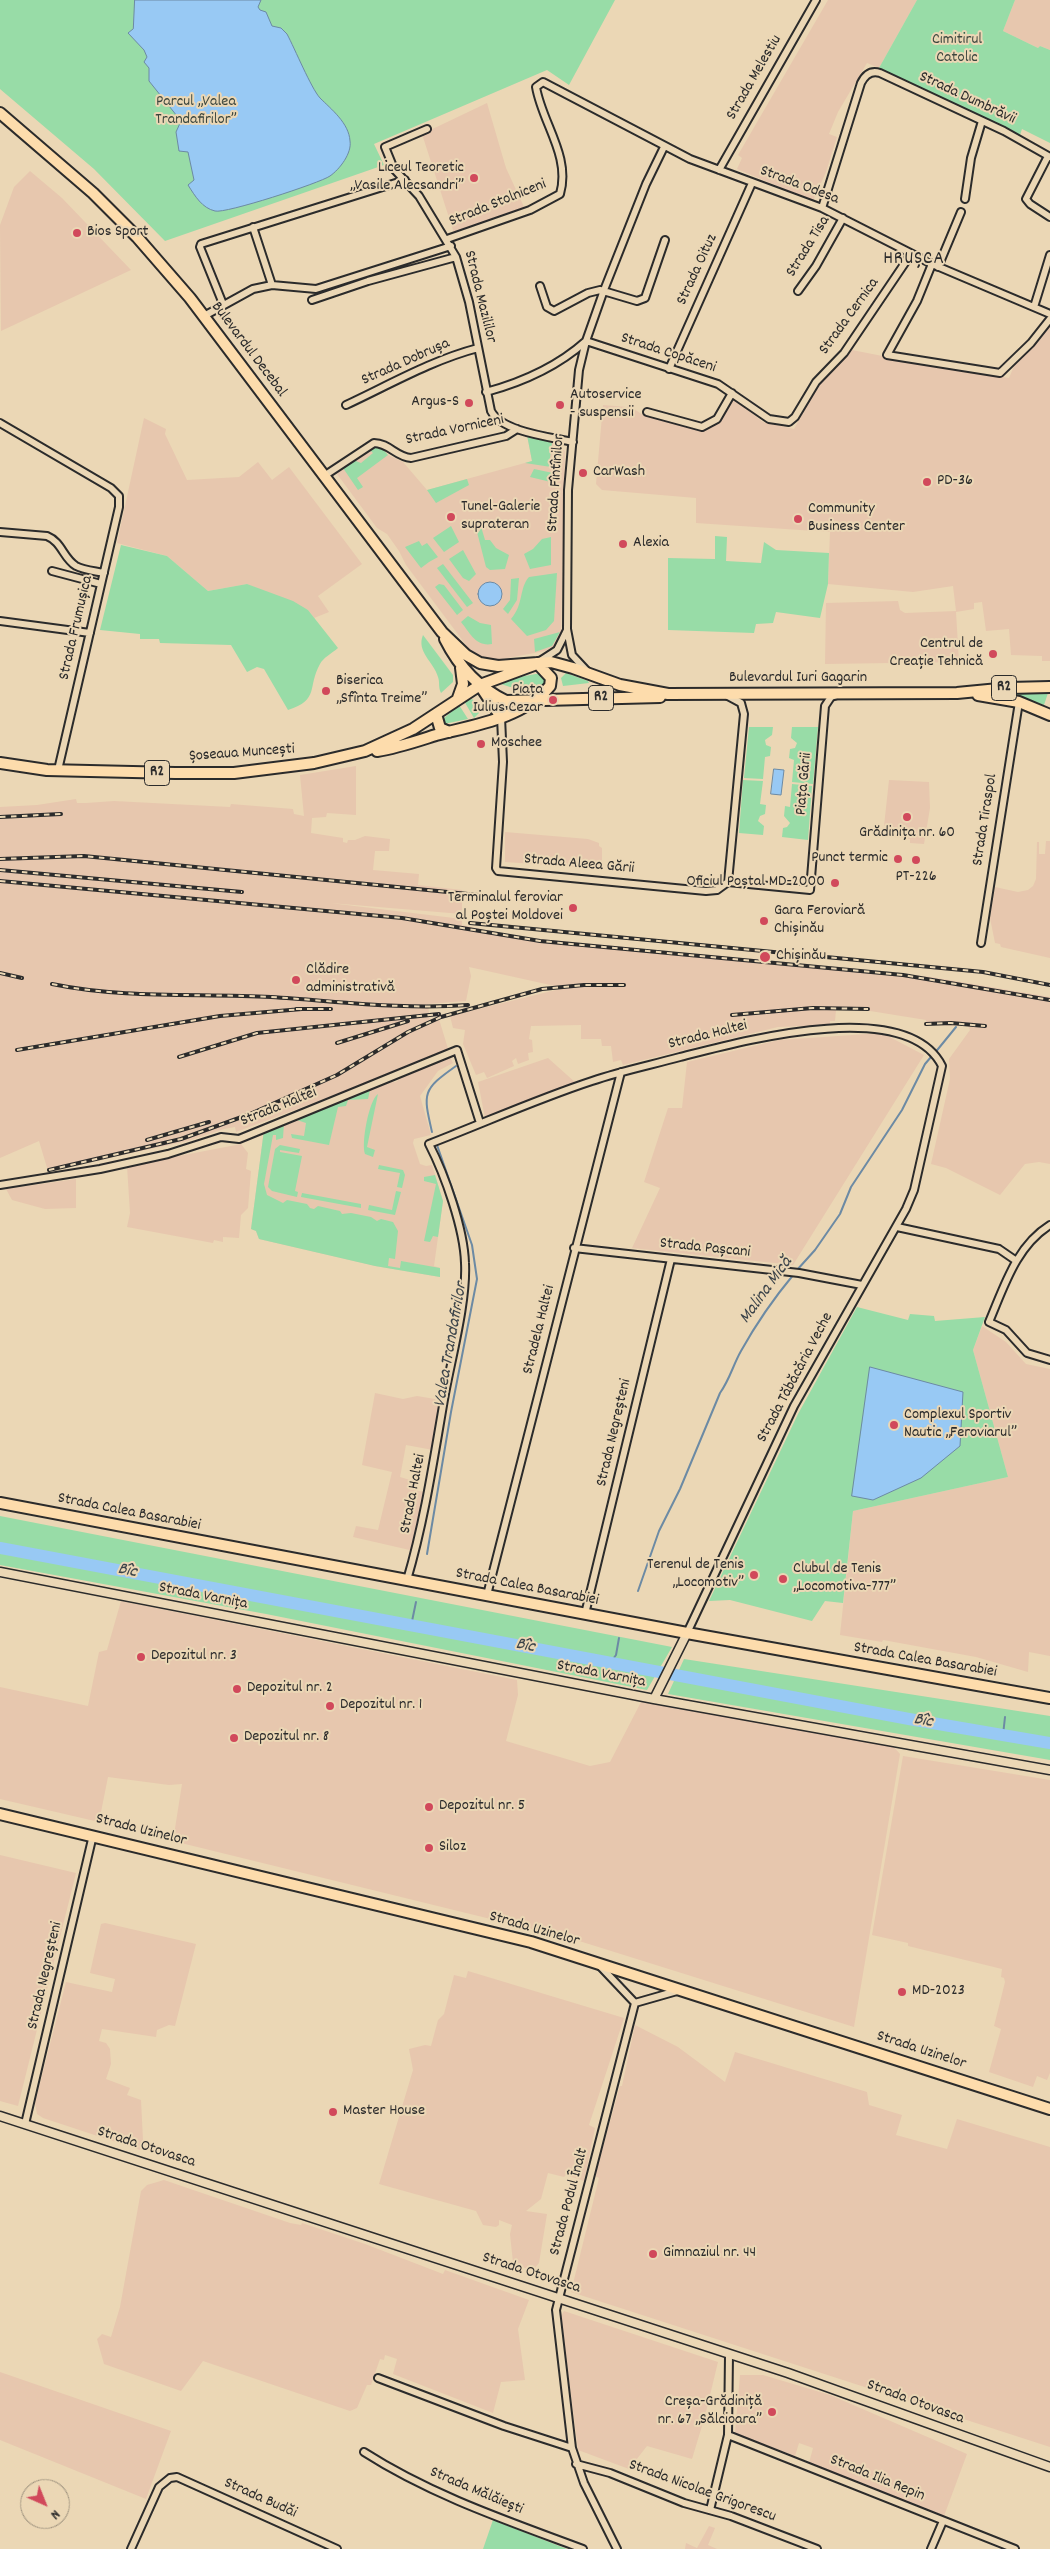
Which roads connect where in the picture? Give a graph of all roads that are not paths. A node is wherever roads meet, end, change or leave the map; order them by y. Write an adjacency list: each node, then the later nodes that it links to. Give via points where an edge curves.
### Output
1 (816, 0): 8 (street, Strada Melestiu)
2 (540, 82): 6 (street, Strada Odesa); 18 (street, Strada Stolniceni, via 536,92 562,164 560,194 530,210)
3 (0, 113): 31 (main road, Bulevardul Decebal, via 94,193 156,258)
4 (982, 121): 7 (street, Strada Dumbrăvii); 11 (street, via 971,158); 12 (street, Strada Dumbrăvii, via 880,73 869,73 861,83)
5 (427, 129): 9 (street, Strada Mazililor, via 385,147 394,168)
6 (664, 147): 8 (street, Strada Odesa); 25 (street, Strada Fîntînilor)
7 (1049, 156): 14 (street, via 1026,199)
8 (719, 170): 10 (street, Strada Odesa)
9 (405, 180): 16 (street); 18 (street, Strada Mazililor)
10 (752, 183): 12 (street, Strada Odesa); 35 (street, Strada Oituz)
11 (965, 199)
12 (822, 208): 15 (street, Strada Odesa)
13 (961, 212): 22 (street)
14 (1050, 217)
15 (843, 218): 19 (street, Strada Odesa); 26 (street, Strada Tisa)
16 (252, 227): 23 (street); 28 (street, via 200,245)
17 (665, 240): 25 (street, via 642,301)
18 (449, 243): 21 (street, Strada Mazililor); 23 (street, via 316,289)
19 (911, 254): 22 (street, Strada Odesa); 40 (street, Strada Cernica, via 848,348 816,382)
20 (1050, 255): 29 (street)
21 (456, 257): 27 (street); 34 (street, Strada Mazililor)
22 (935, 265): 29 (street, Strada Odesa); 32 (street, via 888,354 1000,372 1031,343)
23 (272, 285): 28 (street, via 246,291)
24 (540, 286): 25 (street, via 547,307 554,312 588,293)
25 (604, 290): 33 (street, Strada Fîntînilor)
26 (798, 291)
27 (312, 300)
28 (223, 304): 31 (street)
29 (1034, 307): 30 (street, Strada Odesa)
30 (1050, 314)
31 (204, 316): 44 (main road, Bulevardul Decebal)
32 (1050, 319)
33 (586, 341): 35 (street, Strada Copăceni); 36 (street, via 527,380); 43 (street, Strada Fîntînilor)
34 (478, 348): 36 (street, Strada Mazililor); 38 (street, Strada Dobrușa, via 428,366)
35 (669, 369): 37 (street, Strada Copăceni, via 718,384)
36 (486, 392): 42 (street, Strada Mazililor, via 494,416)
37 (732, 393): 39 (street, via 717,419 702,427); 40 (street, Strada Copăceni, via 769,418 784,422)
38 (346, 405)
39 (647, 412)
40 (792, 420)
41 (0, 424): 47 (street, Strada Frumușica, via 117,492 120,507)
42 (517, 429): 43 (street, Strada Vorniceni); 44 (street, Strada Vorniceni, via 506,436 411,458 374,443)
43 (573, 442): 50 (street, Strada Fîntînilor, via 567,519)
44 (324, 476): 51 (main road, Bulevardul Decebal)
45 (0, 532): 47 (street, via 47,536 54,539 78,567)
46 (52, 572): 48 (street)
47 (104, 573): 48 (street, Strada Frumușica)
48 (101, 584): 52 (street, Strada Frumușica)
49 (0, 621): 52 (street)
50 (567, 629): 53 (street, Strada Fîntînilor, via 557,650); 55 (street, Strada Fîntînilor, via 574,660)
51 (442, 632): 53 (main road, Bulevardul Decebal, via 466,655 480,663 498,666); 54 (main road, Bulevardul Decebal)
52 (90, 634): 71 (street, Strada Frumușica)
53 (537, 663): 55 (main road, Bulevardul Iuri Gagarin / R2, via 560,664); 56 (main road, R2, via 522,672); 63 (main road, via 551,682 548,689)
54 (460, 664): 56 (main road, Bulevardul Decebal); 62 (main road, via 464,678)
55 (592, 675): 59 (main road, Bulevardul Iuri Gagarin / R2, via 631,688)
56 (480, 685): 62 (main road, Șoseaua Muncești / R2); 63 (main road, Bulevardul Iuri Gagarin, via 506,700); 67 (main road)
57 (1050, 687): 58 (main road, Bulevardul Iuri Gagarin / R2)
58 (957, 693): 61 (main road, Bulevardul Iuri Gagarin / R2); 64 (main road, Bulevardul Iuri Gagarin / R2)
59 (668, 694): 60 (main road, Bulevardul Iuri Gagarin / R2); 63 (main road, Bulevardul Iuri Gagarin / R2, via 653,699 571,698)
60 (722, 694): 61 (main road, Bulevardul Iuri Gagarin / R2); 72 (street, via 738,699 744,714)
61 (846, 694): 73 (street, Piața Gării, via 831,697 826,706)
62 (458, 698): 65 (main road, Șoseaua Muncești / R2)
63 (532, 702): 67 (main road, Șoseaua Muncești / R2)
64 (1019, 702): 66 (main road, Bulevardul Iuri Gagarin / R2); 74 (street, Strada Tiraspol)
65 (436, 714): 68 (main road, via 440,728); 69 (main road, Șoseaua Muncești / R2, via 400,736)
66 (1050, 715)
67 (501, 718): 68 (main road, Șoseaua Muncești / R2); 72 (street, Strada Aleea Gării, via 503,762 498,871 706,891 717,890)
68 (448, 732): 69 (main road, Șoseaua Muncești / R2, via 384,750)
69 (365, 751): 71 (main road, Șoseaua Muncești / R2, via 303,765 234,773)
70 (0, 763): 71 (main road, Șoseaua Muncești / R2)
71 (58, 770)
72 (728, 882): 73 (street, Strada Aleea Gării)
73 (810, 890)
74 (981, 943)
75 (939, 1062): 76 (street, Strada Haltei, via 923,1045 884,1030 811,1030 771,1035); 80 (street, Strada Tăbăcăria Veche, via 942,1072 914,1190)
76 (621, 1072): 77 (street, Strada Haltei); 81 (street, Stradela Haltei)
77 (480, 1123): 78 (street, Strada Haltei, via 457,1050 239,1139 221,1137 168,1154 100,1169); 88 (street, Strada Haltei, via 430,1144 445,1177 465,1265 430,1488)
78 (0, 1185)
79 (1050, 1225): 83 (street)
80 (897, 1227): 83 (street, via 999,1249); 84 (street, Strada Tăbăcăria Veche)
81 (574, 1248): 82 (street, Strada Pașcani); 89 (street, Stradela Haltei)
82 (671, 1259): 84 (street, Strada Pașcani, via 795,1273); 90 (street, Strada Negreșteni)
83 (1015, 1260): 85 (street, via 989,1322 1006,1330 1027,1352)
84 (862, 1285): 91 (street, Strada Tăbăcăria Veche, via 794,1406)
85 (1050, 1360)
86 (0, 1503): 88 (main road, Strada Calea Basarabiei)
87 (0, 1572): 92 (street, Strada Varnița)
88 (407, 1580): 89 (main road, Strada Calea Basarabiei)
89 (487, 1595): 90 (main road, Strada Calea Basarabiei)
90 (585, 1614): 91 (main road, Strada Calea Basarabiei)
91 (687, 1633): 92 (street, Strada Tăbăcăria Veche); 93 (main road, Strada Calea Basarabiei)
92 (655, 1696): 94 (street, Strada Varnița)
93 (1050, 1698)
94 (1050, 1770)
95 (0, 1814): 96 (main road, Strada Uzinelor)
96 (93, 1835): 97 (main road, Strada Uzinelor, via 531,1942); 102 (street, Strada Negreșteni)
97 (597, 1963): 98 (main road, Strada Uzinelor); 99 (street)
98 (681, 1990): 99 (street); 100 (main road, Strada Uzinelor)
99 (635, 2003): 103 (street, Strada Podul Înalt)
100 (1050, 2109)
101 (0, 2116): 102 (street, Strada Otovasca)
102 (25, 2124): 103 (street, Strada Otovasca)
103 (559, 2298): 104 (street, Strada Otovasca); 107 (street, Strada Podul Înalt, via 556,2310 559,2353)
104 (729, 2355): 106 (street); 110 (street, Strada Otovasca, via 852,2395)
105 (378, 2378): 107 (street)
106 (728, 2435): 111 (street); 112 (street, Strada Ilia Repin)
107 (572, 2448): 109 (street, Strada Podul Înalt)
108 (364, 2452): 115 (street, Strada Mălăiești, via 401,2476)
109 (576, 2464): 111 (street, Strada Nicolae Grigorescu, via 610,2473); 116 (street, Strada Podul Înalt)
110 (1050, 2467)
111 (710, 2510): 117 (street, Strada Nicolae Grigorescu)
112 (943, 2521): 118 (street); 119 (street, Strada Ilia Repin)
113 (131, 2549): 114 (street, Strada Budăi, via 159,2487 170,2478 177,2478)
114 (337, 2549)
115 (583, 2549)
116 (617, 2549)
117 (817, 2549)
118 (931, 2549)
119 (1015, 2549)

